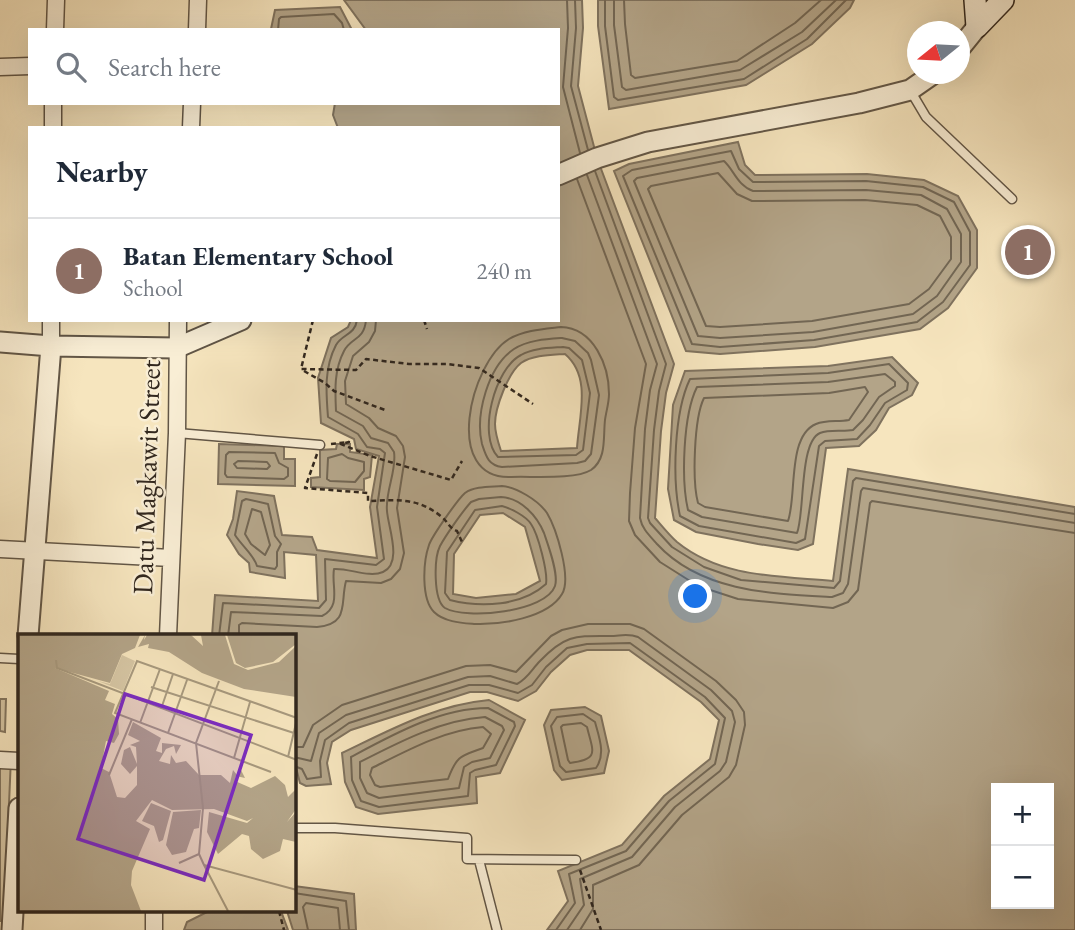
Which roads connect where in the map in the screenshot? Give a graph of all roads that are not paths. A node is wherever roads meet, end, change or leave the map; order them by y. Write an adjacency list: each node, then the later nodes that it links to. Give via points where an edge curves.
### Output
1 (56, 0): 6 (street)
2 (198, 0): 7 (street)
3 (975, 0): 5 (main road)
4 (1003, 0): 5 (main road)
5 (977, 26): 8 (street)
6 (55, 28)
7 (197, 28)
8 (970, 35)
9 (0, 66): 10 (street)
10 (28, 66)
11 (919, 84): 12 (street)
12 (911, 90): 17 (street, via 648,142); 18 (lane, via 926,117)
13 (53, 105): 15 (street)
14 (192, 105): 16 (street)
15 (53, 126)
16 (191, 126)
17 (562, 173)
18 (1012, 199)
19 (51, 322): 23 (street)
20 (178, 322): 24 (street, Datu Magkawit Street)
21 (236, 322): 24 (street)
22 (0, 342): 23 (street)
23 (51, 346): 24 (street); 28 (street)
24 (176, 348): 25 (street, Datu Magkawit Street)
25 (177, 433): 26 (lane); 29 (street, Datu Magkawit Street)
26 (320, 445)
27 (0, 549): 28 (street)
28 (35, 550): 29 (street); 30 (street)
29 (171, 558): 31 (street, Datu Magkawit Street)
30 (27, 634)
31 (168, 634)
32 (0, 658): 33 (lane)
33 (18, 659)
34 (0, 760): 35 (street)
35 (18, 761)
36 (18, 825): 41 (street)
37 (296, 828): 38 (lane, via 467,838 467,859)
38 (479, 860): 39 (lane); 43 (lane)
39 (576, 860)
40 (154, 912): 42 (street)
41 (12, 930)
42 (154, 930)
43 (497, 930)

